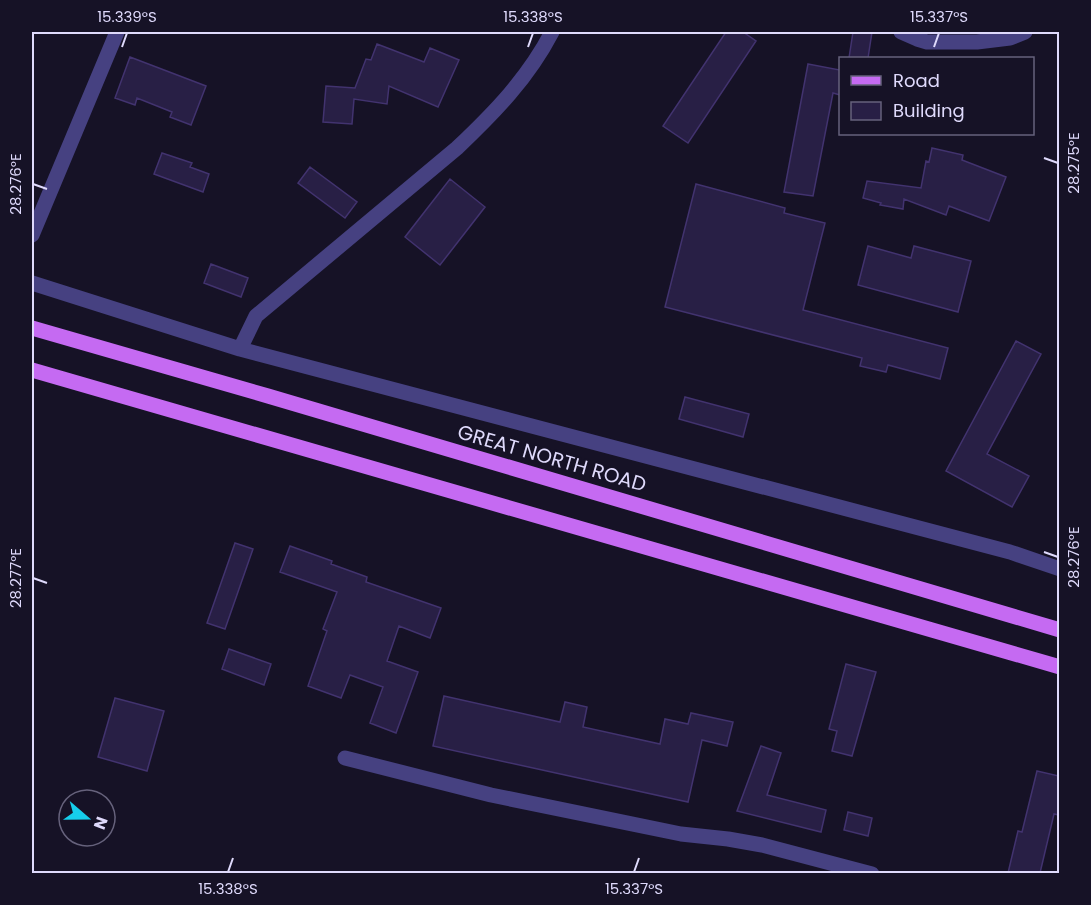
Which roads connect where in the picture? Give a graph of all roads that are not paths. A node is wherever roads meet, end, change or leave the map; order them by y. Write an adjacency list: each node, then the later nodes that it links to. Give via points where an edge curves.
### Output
1 (117, 32): 5 (street)
2 (552, 32): 8 (street, via 526,74 488,119 256,316)
3 (901, 32): 4 (street, via 927,42 993,40)
4 (1025, 32)
5 (32, 235)
6 (32, 283): 8 (street)
7 (32, 328): 11 (main road, GREAT NORTH ROAD)
8 (240, 349): 10 (street, via 1010,552)
9 (32, 370): 12 (main road)
10 (1059, 569)
11 (1059, 630)
12 (1059, 667)
13 (345, 758): 14 (street, via 490,795 681,834 762,845)
14 (838, 869): 15 (street)
15 (872, 873)

